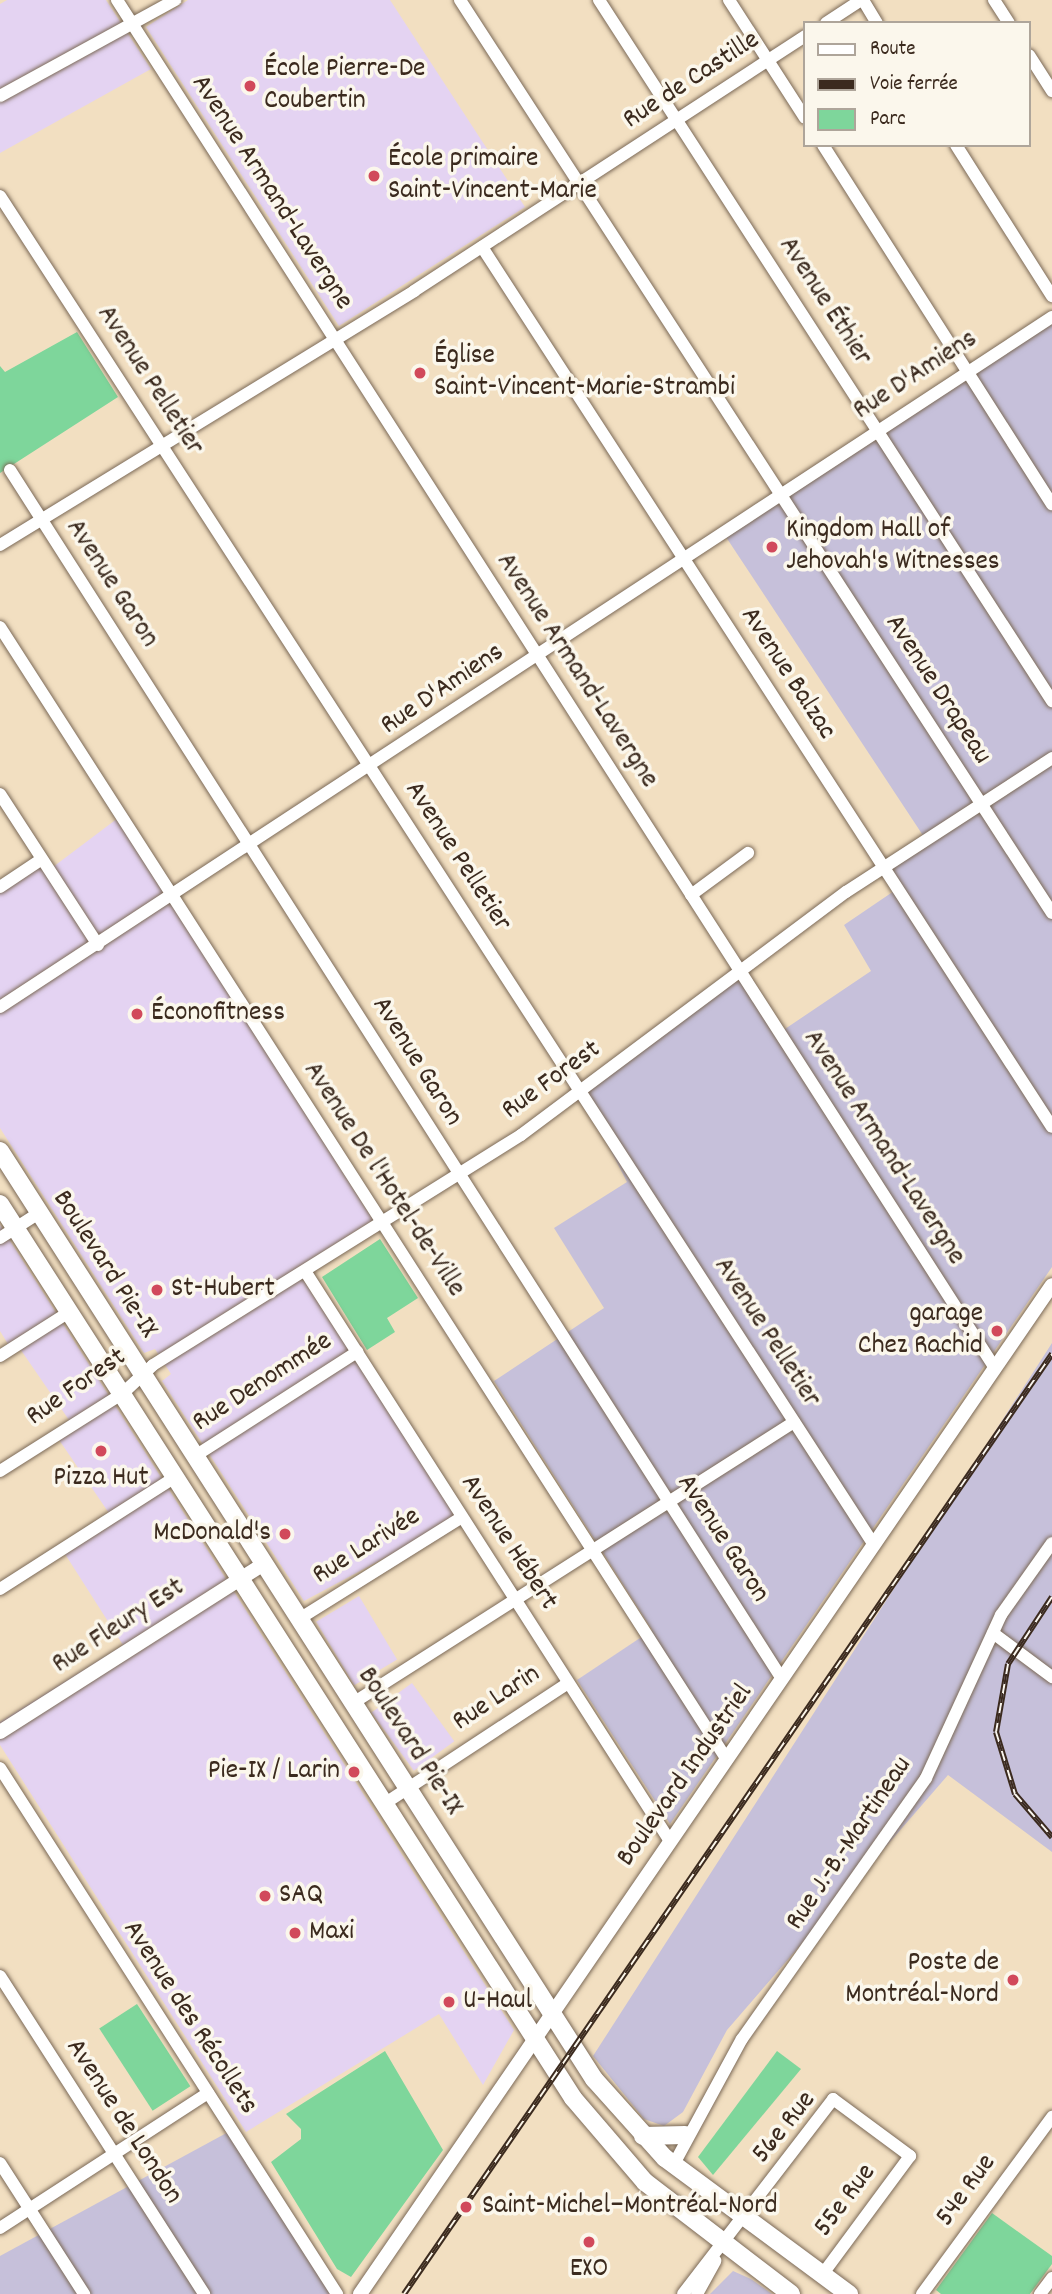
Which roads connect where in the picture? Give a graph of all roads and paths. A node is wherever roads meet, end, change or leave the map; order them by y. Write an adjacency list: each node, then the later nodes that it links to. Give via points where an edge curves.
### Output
1 (117, 0): 11 (street, Avenue Armand-Lavergne)
2 (175, 0): 11 (street)
3 (460, 0): 21 (street, Avenue Drapeau)
4 (599, 0): 18 (street, Avenue Éthier)
5 (729, 0): 14 (street)
6 (862, 0): 8 (street); 9 (street)
7 (994, 0): 10 (street)
8 (829, 21)
9 (876, 21)
10 (1008, 21)
11 (132, 23): 16 (street); 26 (street, Avenue Armand-Lavergne)
12 (804, 38): 14 (street, Rue de Castille)
13 (1031, 58): 15 (street)
14 (768, 61): 17 (street); 18 (street, Rue de Castille)
15 (1052, 91)
16 (0, 96)
17 (804, 116)
18 (677, 120): 21 (street, Rue de Castille); 28 (street, Avenue Éthier)
19 (823, 147): 27 (street)
20 (957, 147): 24 (street)
21 (579, 184): 23 (street, Rue de Castille); 31 (street, Avenue Drapeau)
22 (0, 196): 29 (street, Avenue Pelletier)
23 (482, 247): 26 (street, Rue de Castille); 35 (street, Avenue Balzac)
24 (1052, 296)
25 (1052, 317): 27 (street, Rue D'Amiens)
26 (335, 340): 29 (street, Rue de Castille); 37 (street, Avenue Armand-Lavergne)
27 (968, 373): 28 (street, Rue D'Amiens); 32 (street)
28 (878, 431): 31 (street, Rue D'Amiens); 38 (street, Avenue Éthier)
29 (161, 445): 33 (street, Rue de Castille); 40 (street, Avenue Pelletier)
30 (10, 470): 33 (street, Avenue Garon)
31 (780, 493): 35 (street, Rue D'Amiens); 42 (street, Avenue Drapeau)
32 (1052, 504)
33 (40, 520): 34 (street, Rue de Castille); 43 (street, Avenue Garon)
34 (0, 545)
35 (682, 556): 37 (street, Rue D'Amiens); 46 (street, Avenue Balzac)
36 (0, 626): 49 (street, Avenue De l'Hotel-de-Ville)
37 (537, 656): 40 (street, Rue D'Amiens); 48 (street, Avenue Armand-Lavergne)
38 (1052, 701)
39 (1052, 758): 42 (street, Rue Forest)
40 (370, 769): 43 (street, Rue D'Amiens); 54 (street, Avenue Pelletier)
41 (0, 794): 45 (street)
42 (981, 804): 46 (street, Rue Forest); 50 (street, Avenue Drapeau)
43 (251, 848): 49 (street, Rue D'Amiens); 57 (street, Avenue Garon)
44 (748, 853): 48 (street)
45 (42, 859): 47 (street); 51 (street)
46 (883, 868): 52 (street, Rue Forest); 55 (street, Avenue Balzac)
47 (0, 887)
48 (691, 895): 52 (street, Avenue Armand-Lavergne)
49 (173, 897): 51 (street, Rue D'Amiens); 60 (street, Avenue De l'Hotel-de-Ville)
50 (1052, 913)
51 (98, 945): 53 (street, Rue D'Amiens)
52 (740, 973): 54 (street, Rue Forest); 68 (street, Avenue Armand-Lavergne)
53 (0, 1007)
54 (580, 1091): 57 (street, Rue Forest); 71 (street, Avenue Pelletier)
55 (1052, 1127)
56 (0, 1151): 59 (main road, Boulevard Pie-IX)
57 (460, 1176): 60 (street, Rue Forest); 75 (street, Avenue Garon)
58 (0, 1204): 61 (main road, Boulevard Pie-IX)
59 (39, 1213): 61 (street); 69 (main road, Boulevard Pie-IX)
60 (382, 1224): 63 (street, Rue Forest); 79 (street, Avenue De l'Hotel-de-Ville)
61 (16, 1228): 62 (street); 65 (main road, Boulevard Pie-IX)
62 (0, 1238)
63 (305, 1271): 66 (street, Avenue Hébert); 69 (street, Rue Forest)
64 (1052, 1285): 68 (street, Boulevard Industriel)
65 (69, 1312): 67 (street); 70 (main road, Boulevard Pie-IX)
66 (357, 1352): 72 (street, Rue Denommée); 76 (street, Avenue Hébert)
67 (0, 1356)
68 (995, 1368): 78 (street, Boulevard Industriel)
69 (142, 1373): 70 (street, Rue Forest); 72 (main road, Boulevard Pie-IX)
70 (121, 1394): 73 (street, Rue Forest); 74 (main road, Boulevard Pie-IX)
71 (794, 1422): 75 (street); 78 (street, Avenue Pelletier)
72 (195, 1456): 80 (main road, Boulevard Pie-IX)
73 (0, 1471)
74 (175, 1477): 81 (main road, Boulevard Pie-IX); 82 (street)
75 (669, 1502): 79 (street); 87 (street, Avenue Garon)
76 (462, 1517): 83 (street, Avenue Hébert); 84 (street, Rue Larivée)
77 (1052, 1542): 85 (street, Rue J.-B.-Martineau)
78 (874, 1545): 87 (street, Boulevard Industriel)
79 (591, 1551): 83 (street); 91 (street, Avenue De l'Hotel-de-Ville)
80 (264, 1563): 81 (street, Rue Fleury Est); 84 (main road, Boulevard Pie-IX)
81 (240, 1578): 90 (street, Rue Fleury Est); 94 (main road, Boulevard Pie-IX)
82 (0, 1589)
83 (514, 1598): 88 (street, Avenue Hébert); 89 (street)
84 (299, 1619): 89 (main road, Boulevard Pie-IX)
85 (993, 1633): 86 (street); 101 (street, Rue J.-B.-Martineau, via 917,1793 742,2039)
86 (1052, 1677)
87 (782, 1679): 91 (street, Boulevard Industriel)
88 (568, 1683): 93 (street, Rue Larin); 95 (street, Avenue Hébert)
89 (353, 1703): 93 (main road, Boulevard Pie-IX)
90 (0, 1732)
91 (727, 1760): 95 (street, Boulevard Industriel)
92 (0, 1768): 99 (street, Avenue des Récollets)
93 (407, 1786): 94 (street, Rue Larin); 97 (main road, Boulevard Pie-IX)
94 (384, 1804): 98 (main road, Boulevard Pie-IX)
95 (670, 1841): 97 (street, Boulevard Industriel)
96 (0, 1976): 103 (street, Avenue de London)
97 (552, 2014): 98 (street, Boulevard Industriel); 102 (main road, Boulevard Pie-IX, via 598,2084)
98 (534, 2039): 110 (main road, Boulevard Pie-IX, via 612,2147); 116 (street, Boulevard Industriel)
99 (208, 2093): 103 (street); 115 (street, Avenue des Récollets)
100 (1052, 2117): 121 (street, 54e Rue)
101 (685, 2135): 102 (main road); 106 (street, Rue J.-B.-Martineau)
102 (643, 2136): 106 (main road, Boulevard Pie-IX)
103 (114, 2153): 107 (street); 114 (street, Avenue de London)
104 (910, 2156): 108 (street, 56e Rue, via 834,2099); 111 (street, 55e Rue)
105 (0, 2163): 107 (street)
106 (674, 2165): 108 (main road, Boulevard Pie-IX)
107 (30, 2209): 109 (street); 113 (street)
108 (745, 2219): 110 (street, 56e Rue); 111 (main road, Boulevard Pie-IX)
109 (0, 2228)
110 (721, 2251): 117 (street, 56e Rue); 118 (street, 56e Rue); 119 (main road, Boulevard Pie-IX)
111 (822, 2275): 120 (main road, Boulevard Pie-IX)
112 (1052, 2278): 122 (street)
113 (84, 2294)
114 (204, 2294)
115 (337, 2294)
116 (360, 2294)
117 (683, 2294)
118 (697, 2294)
119 (791, 2294)
120 (849, 2294)
121 (922, 2294)
122 (1040, 2294)

